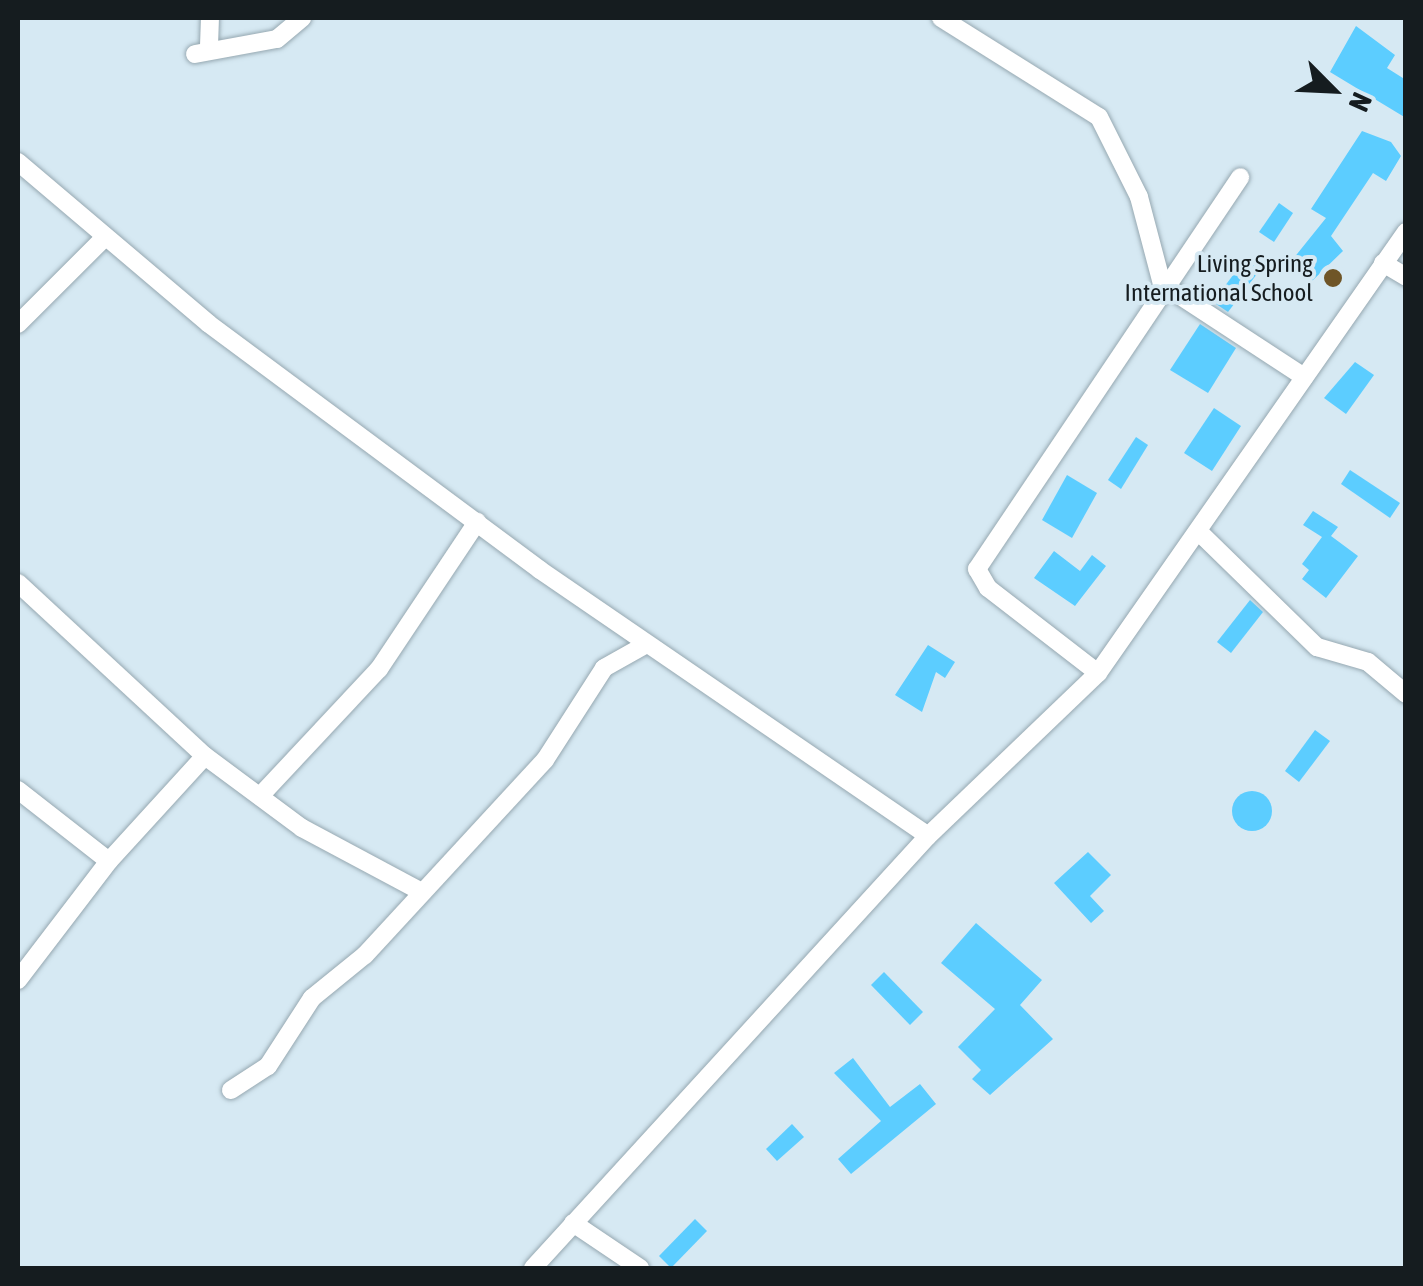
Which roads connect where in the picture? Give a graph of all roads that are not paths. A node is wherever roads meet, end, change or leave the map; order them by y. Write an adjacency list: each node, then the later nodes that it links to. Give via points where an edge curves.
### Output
1 (210, 18): 2 (street, via 202,50 276,39)
2 (302, 18)
3 (941, 18): 10 (street, via 1110,130 1139,197)
4 (18, 162): 7 (street)
5 (1240, 177): 10 (street)
6 (1406, 232): 8 (street)
7 (105, 237): 11 (street); 13 (street, via 209,324)
8 (1383, 263): 9 (street); 12 (street)
9 (1406, 277)
10 (1162, 284): 12 (street); 17 (street, via 977,569 988,588)
11 (18, 324)
12 (1304, 378): 14 (street)
13 (478, 522): 16 (street); 21 (street, via 379,670)
14 (1199, 532): 17 (street); 18 (street, via 1317,647 1368,662)
15 (18, 583): 19 (street)
16 (645, 645): 22 (street); 24 (street, via 604,668 546,760)
17 (1098, 673): 22 (street)
18 (1406, 694)
19 (206, 756): 21 (street); 23 (street)
20 (18, 790): 23 (street)
21 (260, 796): 24 (street, via 337,850)
22 (928, 836): 27 (street, via 788,998 678,1106 615,1188)
23 (110, 861): 25 (street)
24 (420, 891): 26 (street, via 365,954 312,998 268,1066)
25 (18, 980)
26 (231, 1090)
27 (573, 1223): 28 (street); 29 (street)
28 (533, 1268)
29 (640, 1268)

